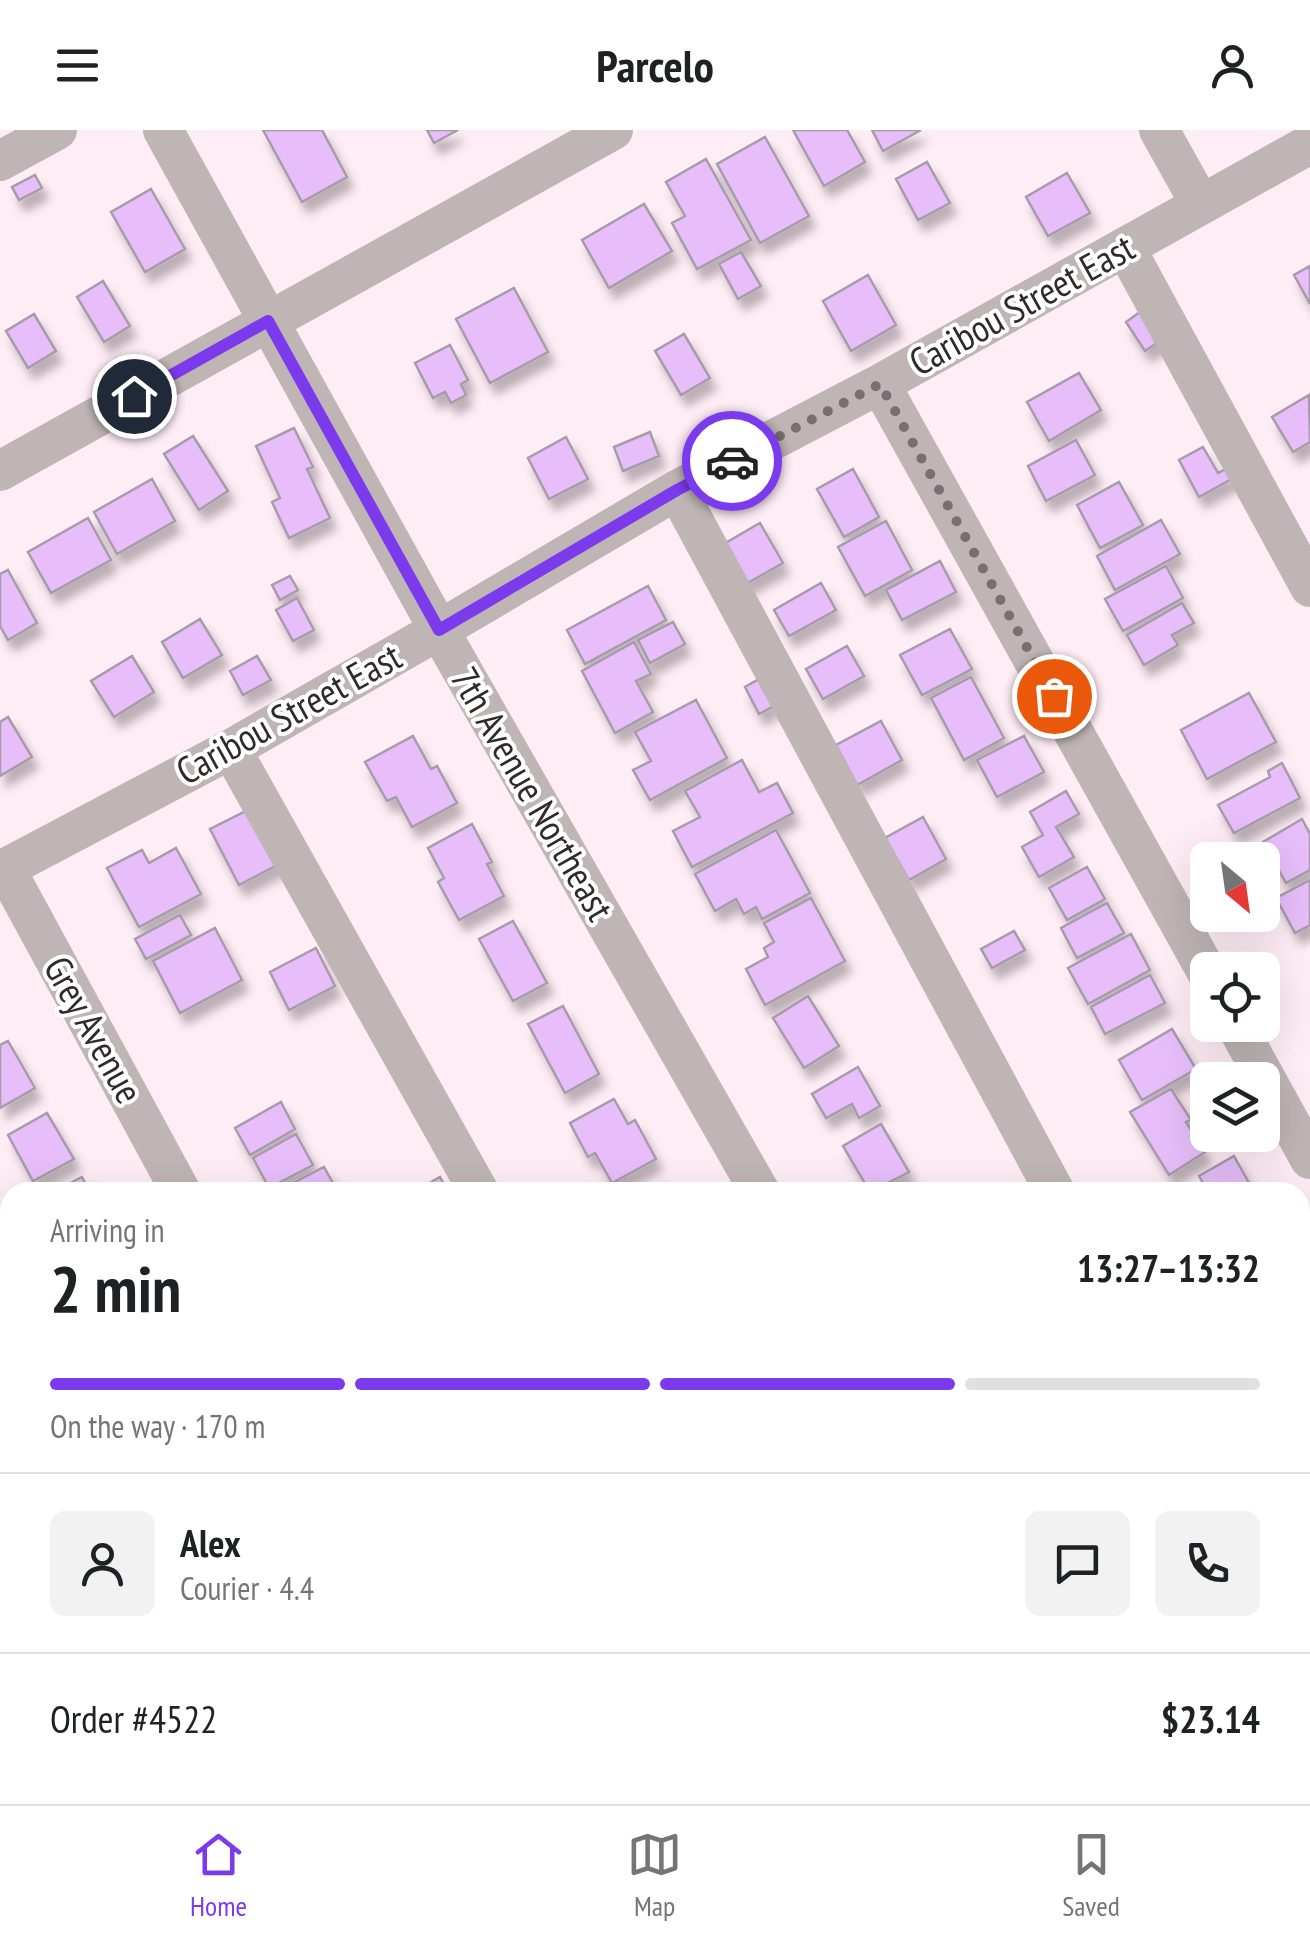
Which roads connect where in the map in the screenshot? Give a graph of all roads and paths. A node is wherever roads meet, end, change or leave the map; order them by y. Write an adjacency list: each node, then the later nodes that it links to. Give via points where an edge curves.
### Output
1 (58, 130): 6 (street)
2 (163, 130): 9 (street, 7th Avenue Northeast)
3 (613, 130): 9 (street)
4 (1159, 130): 7 (street)
5 (1310, 144): 7 (street, Caribou Street East)
6 (0, 162)
7 (1201, 205): 8 (street, Caribou Street East)
8 (1125, 247): 10 (street, Caribou Street East); 13 (street)
9 (268, 321): 11 (street); 14 (street, 7th Avenue Northeast)
10 (880, 384): 12 (street, Caribou Street East); 17 (street)
11 (0, 471)
12 (677, 490): 14 (street, Caribou Street East); 23 (street)
13 (1310, 587)
14 (439, 630): 15 (street, Caribou Street East); 22 (street, 7th Avenue Northeast)
15 (231, 749): 16 (street, Caribou Street East); 21 (street)
16 (2, 870): 20 (street, Grey Avenue)
17 (1196, 952)
18 (1245, 1042): 19 (street)
19 (1310, 1159)
20 (175, 1182)
21 (474, 1182)
22 (754, 1182)
23 (1050, 1182)

